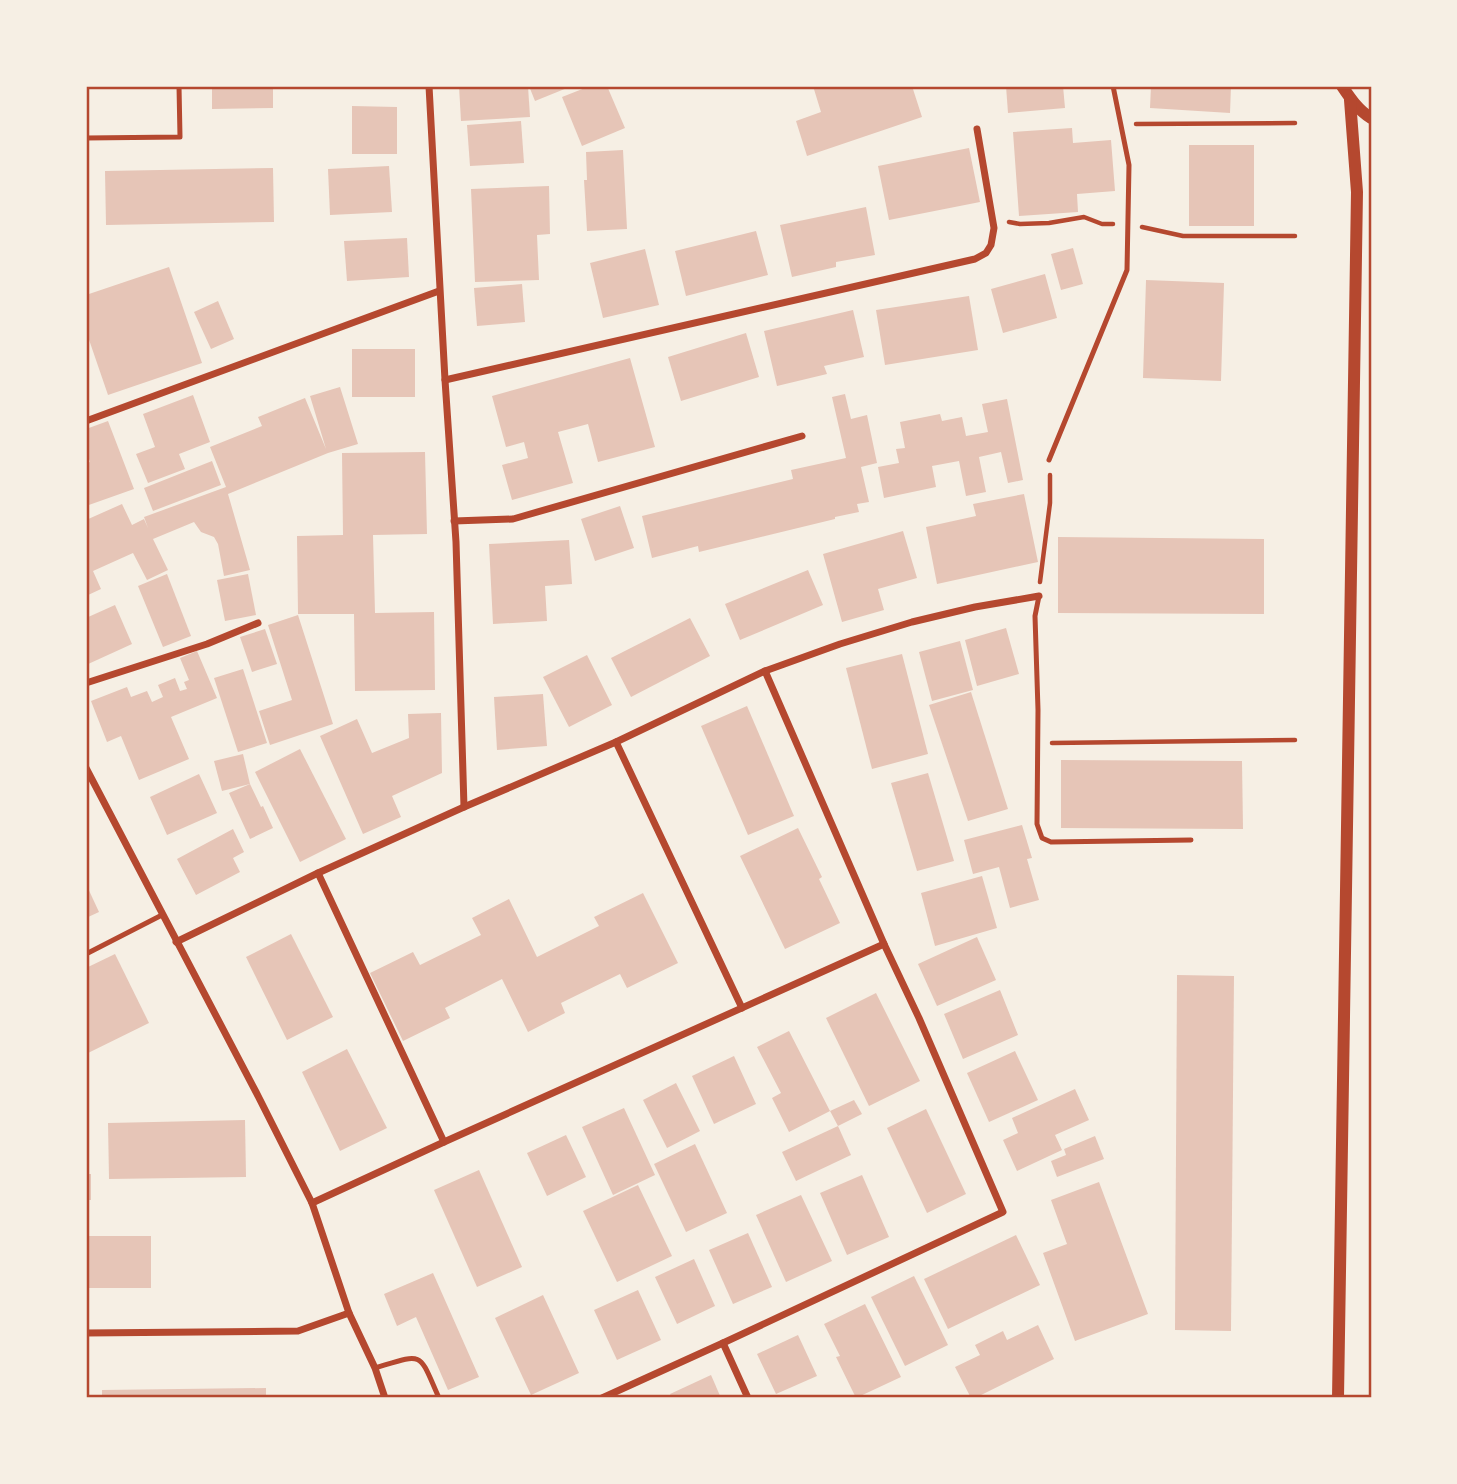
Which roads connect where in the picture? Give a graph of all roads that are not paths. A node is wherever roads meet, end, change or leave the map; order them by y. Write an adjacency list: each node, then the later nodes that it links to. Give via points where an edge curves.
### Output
1 (179, 86): 8 (lane, via 180,137)
2 (429, 86): 9 (street)
3 (1113, 86): 13 (lane, via 1129,165 1127,270)
4 (1342, 86): 5 (street)
5 (1350, 100): 6 (street); 39 (street, via 1357,192)
6 (1371, 118)
7 (977, 129): 10 (street, via 995,228 986,253 975,259)
8 (86, 138)
9 (439, 291): 10 (street); 11 (street)
10 (444, 380): 14 (street)
11 (86, 421)
12 (802, 436): 14 (street, via 513,519)
13 (1049, 460)
14 (454, 521): 21 (street)
15 (1039, 596): 17 (street, via 912,622); 22 (lane, via 1035,616 1037,824 1042,838 1051,842)
16 (258, 623): 18 (street)
17 (765, 671): 19 (street); 26 (street)
18 (86, 683)
19 (616, 742): 21 (street); 28 (street)
20 (86, 768): 24 (street)
21 (464, 807): 23 (street)
22 (1191, 840)
23 (318, 873): 25 (street); 29 (street)
24 (162, 915): 25 (street); 27 (lane)
25 (176, 942): 30 (street)
26 (884, 944): 28 (street); 33 (street, via 1003,1212)
27 (86, 954)
28 (742, 1008): 29 (street)
29 (444, 1142): 30 (street)
30 (312, 1203): 31 (street)
31 (349, 1313): 32 (street, via 298,1331); 34 (street)
32 (86, 1333)
33 (723, 1343): 37 (street); 38 (street)
34 (375, 1368): 35 (street); 36 (lane, via 418,1359)
35 (385, 1398)
36 (439, 1398)
37 (602, 1398)
38 (747, 1398)
39 (1338, 1398)

